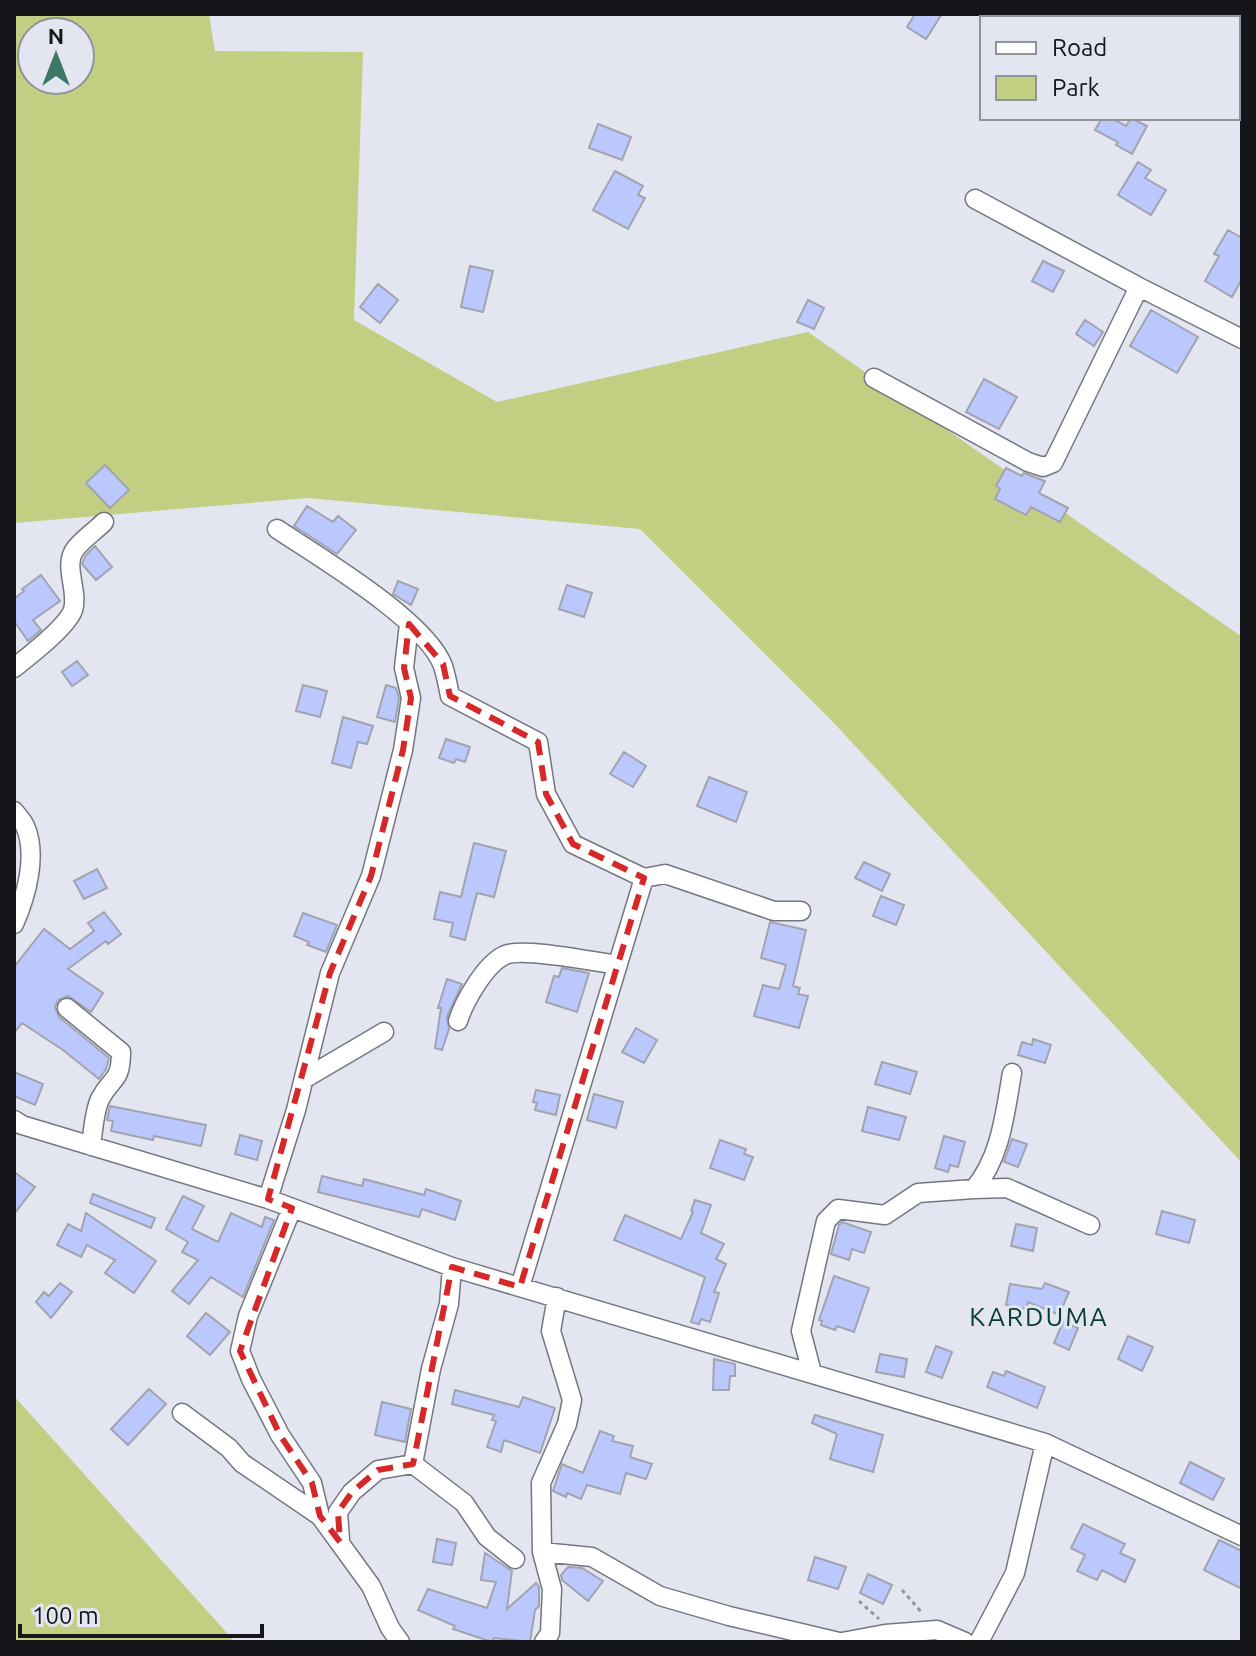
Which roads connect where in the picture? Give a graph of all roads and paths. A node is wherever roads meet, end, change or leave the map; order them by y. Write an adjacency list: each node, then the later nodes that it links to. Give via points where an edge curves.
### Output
1 (975, 199): 2 (street)
2 (1139, 287): 3 (street); 4 (street, via 1053,463 1043,467)
3 (1242, 339)
4 (874, 378)
5 (104, 522): 8 (street, via 74,550 73,612)
6 (277, 529): 7 (street, via 376,595)
7 (409, 624): 10 (street, via 443,664 450,696 538,742 546,794 573,844); 18 (street, via 404,668 411,698 403,750 371,876 330,973)
8 (14, 668)
9 (14, 811): 12 (street, via 25,826 31,855)
10 (644, 878): 11 (street, via 665,874 774,911); 13 (street)
11 (801, 911)
12 (14, 924)
13 (618, 965): 15 (street, via 508,953 465,1000); 26 (street)
14 (67, 1008): 20 (street, via 121,1052 115,1082 100,1100)
15 (458, 1021)
16 (384, 1032): 18 (street)
17 (1012, 1073): 21 (street, via 1002,1131 986,1174)
18 (304, 1079): 22 (street)
19 (14, 1120): 20 (street)
20 (91, 1146): 22 (street)
21 (974, 1189): 24 (street, via 1007,1188); 28 (street, via 918,1193 885,1215 838,1209 826,1221 801,1331)
22 (268, 1199): 23 (street)
23 (292, 1208): 25 (street); 32 (street, via 248,1316 240,1351 280,1435 312,1483)
24 (1090, 1225)
25 (452, 1267): 26 (street); 31 (street, via 449,1304)
26 (520, 1287): 27 (street)
27 (557, 1297): 28 (street); 35 (street, via 551,1331 572,1400 541,1483)
28 (812, 1373): 30 (street)
29 (182, 1413): 32 (street, via 242,1463)
30 (1045, 1443): 33 (street); 45 (street, via 1015,1573)
31 (413, 1464): 34 (street, via 378,1470 352,1492 338,1512); 36 (street, via 464,1503 487,1537)
32 (320, 1516): 34 (street)
33 (1242, 1536)
34 (340, 1542): 41 (street)
35 (542, 1552): 42 (street, via 552,1589 550,1633); 43 (street, via 592,1557 660,1596)
36 (515, 1559)
37 (902, 1590): 39 (path)
38 (859, 1601): 40 (path, via 878,1617)
39 (937, 1630): 40 (street); 44 (street)
40 (885, 1634): 43 (street)
41 (400, 1642)
42 (544, 1642)
43 (840, 1642)
44 (965, 1642)
45 (979, 1642)

